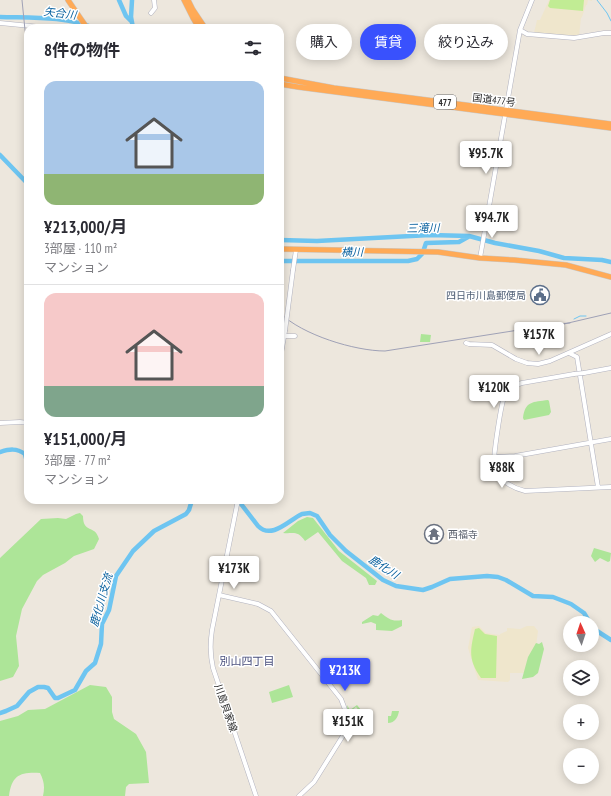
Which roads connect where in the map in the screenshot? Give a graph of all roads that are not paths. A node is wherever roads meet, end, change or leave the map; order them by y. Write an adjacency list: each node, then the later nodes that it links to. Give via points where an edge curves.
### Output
1 (67, 0): 8 (highway)
2 (154, 0): 6 (street, via 155,8)
3 (184, 0): 9 (highway)
4 (188, 0): 10 (highway)
5 (532, 0): 12 (street)
6 (151, 13)
7 (0, 23): 11 (street)
8 (84, 24)
9 (197, 24)
10 (202, 24)
11 (24, 25)
12 (520, 30): 13 (street, via 527,34 574,38); 16 (street)
13 (611, 33)
14 (284, 79): 16 (highway, 国道477号 / 477)
15 (284, 85): 16 (highway, 国道477号 / 477)
16 (505, 112): 17 (highway, 国道477号 / 477); 18 (highway, 国道477号 / 477); 21 (street)
17 (611, 124)
18 (611, 128)
19 (284, 250): 20 (highway)
20 (296, 253): 21 (highway, via 438,252); 23 (street, bridge)
21 (480, 258): 22 (highway, via 566,265)
22 (611, 277)
23 (284, 333): 25 (street)
24 (611, 334): 27 (street)
25 (295, 336)
26 (466, 343): 28 (street, via 496,346 516,359 531,364 550,362)
27 (583, 347): 28 (street); 29 (street)
28 (569, 353): 29 (street)
29 (577, 357): 34 (street)
30 (611, 368): 35 (street, bridge, via 519,384 508,390 503,400)
31 (24, 422): 32 (street)
32 (0, 423)
33 (611, 439): 34 (street)
34 (591, 443): 35 (street); 37 (street)
35 (494, 457): 37 (street, via 495,468 500,476 523,491)
36 (611, 486): 37 (street)
37 (598, 488)
38 (238, 504): 39 (street, 川島貝家線)
39 (219, 595): 40 (street, 川島貝家線, via 210,656); 41 (street, via 258,604 271,611 344,704 347,721 344,734 314,782)
40 (256, 796)
41 (299, 796)

